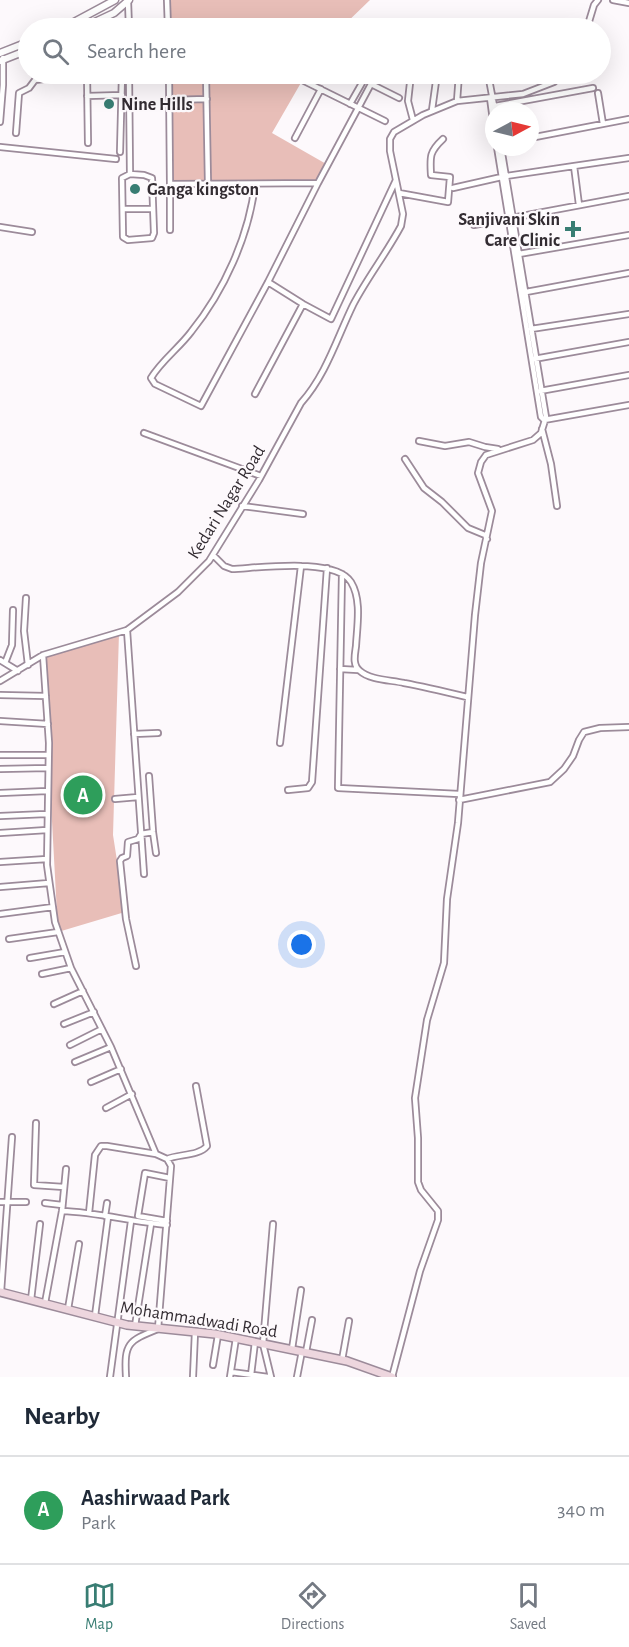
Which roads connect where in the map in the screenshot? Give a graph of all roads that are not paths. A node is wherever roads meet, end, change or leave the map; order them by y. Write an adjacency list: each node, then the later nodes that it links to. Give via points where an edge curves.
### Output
1 (115, 0): 7 (street)
2 (129, 0): 8 (street); 9 (street)
3 (167, 0): 10 (street)
4 (598, 0): 11 (street)
5 (612, 0): 6 (street)
6 (629, 3)
7 (82, 18)
8 (103, 18)
9 (129, 18)
10 (168, 18)
11 (590, 18)
12 (18, 48): 14 (street)
13 (18, 53): 14 (street)
14 (1, 57): 47 (street)
15 (32, 84): 49 (street, via 19,93)
16 (87, 84): 32 (street)
17 (122, 84): 31 (street)
18 (129, 84): 60 (street)
19 (169, 84): 36 (street)
20 (207, 84): 35 (street)
21 (310, 84): 29 (street)
22 (361, 84): 41 (street)
23 (410, 84): 45 (street, via 408,101)
24 (436, 84): 43 (street)
25 (458, 84): 37 (street)
26 (489, 84): 34 (street)
27 (549, 84): 34 (street, via 523,94)
28 (593, 88): 40 (street)
29 (321, 89): 41 (street); 51 (street)
30 (598, 93): 48 (street)
31 (122, 95): 32 (street); 55 (street)
32 (87, 96): 53 (street)
33 (399, 98): 42 (street, via 371,84)
34 (491, 98): 37 (street); 38 (street); 39 (street)
35 (207, 99): 36 (street); 65 (street)
36 (170, 100): 64 (street)
37 (457, 101): 43 (street)
38 (491, 102)
39 (492, 102)
40 (528, 102)
41 (350, 104): 42 (street)
42 (358, 108): 46 (street); 63 (street)
43 (432, 110): 45 (street)
44 (629, 119): 48 (street)
45 (413, 120): 62 (street, via 390,139)
46 (385, 121)
47 (0, 122)
48 (603, 124): 50 (street)
49 (16, 133)
50 (539, 136)
51 (294, 138)
52 (442, 138): 68 (street, via 430,155 431,175 450,177 448,202)
53 (88, 143)
54 (0, 147): 58 (street)
55 (120, 152)
56 (500, 156): 61 (street)
57 (629, 158): 59 (street)
58 (116, 159)
59 (574, 166): 61 (street); 70 (street)
60 (130, 174): 71 (street, via 122,178); 72 (street, via 152,178)
61 (504, 177): 67 (street); 73 (street)
62 (396, 180): 68 (street, Kedari Nagar Road); 83 (street, via 331,319)
63 (318, 183): 66 (street); 81 (street)
64 (170, 184): 65 (street); 76 (street)
65 (208, 184): 66 (street)
66 (255, 184): 81 (street, via 249,216 225,280 192,332 154,373 151,378 155,384 201,406)
67 (453, 188)
68 (399, 194): 98 (street, Kedari Nagar Road, via 401,226 353,305 311,392)
69 (629, 196): 70 (street)
70 (579, 205): 73 (street)
71 (123, 209): 72 (street); 72 (street, via 123,237 128,240 153,237)
72 (153, 209)
73 (511, 217): 74 (street); 79 (street)
74 (474, 225)
75 (0, 227): 77 (street)
76 (170, 231)
77 (32, 232)
78 (629, 235): 79 (street)
79 (518, 255): 82 (street)
80 (629, 273): 82 (street)
81 (268, 282): 83 (street)
82 (524, 293): 85 (street)
83 (303, 304): 90 (street)
84 (629, 314): 85 (street)
85 (530, 330): 87 (street)
86 (629, 342): 87 (street)
87 (534, 359): 89 (street)
88 (629, 375): 89 (street)
89 (540, 391): 92 (street)
90 (255, 394)
91 (629, 405): 92 (street)
92 (544, 420): 93 (street)
93 (542, 429): 96 (street, via 533,440); 100 (street)
94 (144, 433): 98 (street)
95 (419, 441): 96 (street, via 445,446 469,442)
96 (504, 449): 102 (street, via 486,455 478,473 492,511)
97 (405, 459): 102 (street, via 424,488 468,528)
98 (261, 476): 99 (street, Kedari Nagar Road)
99 (242, 506): 101 (street); 103 (street, Kedari Nagar Road)
100 (558, 506)
101 (303, 514)
102 (488, 540): 119 (street, via 481,563)
103 (213, 555): 104 (street, via 232,569); 109 (street, Kedari Nagar Road, via 178,592)
104 (301, 566): 105 (street); 125 (street)
105 (327, 568): 106 (street); 131 (street, via 312,782 308,788)
106 (342, 573): 113 (street); 114 (street, via 355,591 358,609 354,661)
107 (26, 598): 112 (street)
108 (12, 610): 111 (street, via 12,645)
109 (127, 630): 110 (street, Kedari Nagar Road); 124 (street)
110 (43, 655): 112 (street, Kedari Nagar Road); 118 (street)
111 (2, 661): 115 (street)
112 (28, 664): 115 (street, Kedari Nagar Road)
113 (340, 669): 114 (street); 135 (street, via 338,789)
114 (358, 670): 119 (street)
115 (18, 671): 116 (street, Kedari Nagar Road)
116 (0, 681)
117 (0, 695): 118 (street)
118 (45, 696): 121 (street)
119 (467, 697): 135 (street)
120 (0, 721): 121 (street)
121 (48, 724): 127 (street)
122 (629, 727): 135 (street, via 584,732 573,756 550,782)
123 (158, 733): 124 (street)
124 (134, 734): 134 (street)
125 (280, 743)
126 (0, 755): 127 (street)
127 (48, 755): 128 (street)
128 (48, 768): 129 (street); 132 (street)
129 (0, 769)
130 (149, 776): 140 (street)
131 (288, 790)
132 (47, 791): 133 (street); 137 (street)
133 (0, 793)
134 (138, 797): 136 (street); 142 (street)
135 (459, 797): 220 (street, via 444,963 427,1020 414,1102 418,1182 438,1211 438,1220)
136 (115, 799)
137 (46, 814): 138 (street); 139 (street)
138 (0, 816)
139 (46, 830): 141 (street); 144 (street)
140 (153, 832): 142 (street); 143 (street)
141 (0, 833)
142 (141, 834): 146 (street); 155 (street, via 128,842 127,856 120,861)
143 (156, 853)
144 (46, 859): 145 (street); 147 (street)
145 (0, 862)
146 (144, 874)
147 (49, 883): 148 (street); 149 (street)
148 (0, 887)
149 (52, 907): 150 (street); 151 (street)
150 (0, 914)
151 (58, 932): 152 (street); 153 (street)
152 (9, 939)
153 (65, 952): 154 (street); 156 (street)
154 (30, 958)
155 (136, 966)
156 (71, 968): 157 (street); 158 (street)
157 (42, 974)
158 (83, 992): 159 (street); 160 (street)
159 (54, 1004)
160 (94, 1012): 161 (street); 162 (street)
161 (64, 1024)
162 (102, 1029): 163 (street); 164 (street)
163 (70, 1045)
164 (111, 1047): 165 (street); 166 (street)
165 (75, 1062)
166 (121, 1069): 167 (street); 169 (street)
167 (91, 1083)
168 (196, 1086): 174 (street, via 207,1146 202,1151)
169 (132, 1094): 170 (street); 173 (street)
170 (106, 1108)
171 (36, 1123): 177 (street, via 34,1185)
172 (12, 1137): 179 (street)
173 (156, 1154): 174 (street); 184 (street, via 101,1146 95,1155)
174 (167, 1159): 176 (street)
175 (66, 1169): 177 (street)
176 (170, 1178): 187 (street); 187 (street, via 145,1173 138,1216)
177 (64, 1187): 183 (street)
178 (0, 1202): 179 (street)
179 (7, 1202): 180 (street); 191 (street)
180 (26, 1202)
181 (45, 1203): 183 (street)
182 (107, 1203): 185 (street)
183 (62, 1208): 184 (street); 196 (street)
184 (89, 1213): 185 (street)
185 (107, 1216): 186 (street); 198 (street)
186 (131, 1221): 189 (street); 200 (street)
187 (167, 1223): 189 (street); 203 (street)
188 (40, 1224): 195 (street)
189 (151, 1224): 202 (street)
190 (273, 1224): 208 (street)
191 (3, 1232): 194 (street)
192 (79, 1244): 197 (street)
193 (301, 1290): 209 (street)
194 (1, 1292): 195 (main road, Mohammadwadi Road)
195 (31, 1300): 196 (main road, Mohammadwadi Road)
196 (45, 1304): 197 (main road, Mohammadwadi Road)
197 (68, 1309): 198 (main road, Mohammadwadi Road)
198 (95, 1316): 200 (main road, Mohammadwadi Road)
199 (312, 1320): 210 (street)
200 (117, 1322): 202 (main road, Mohammadwadi Road); 215 (street)
201 (349, 1322): 211 (street)
202 (135, 1326): 203 (main road, Mohammadwadi Road)
203 (158, 1329): 204 (main road, Mohammadwadi Road); 216 (street, via 131,1343 126,1351)
204 (195, 1332): 205 (main road, Mohammadwadi Road); 217 (street)
205 (218, 1335): 206 (main road, Mohammadwadi Road); 212 (street)
206 (236, 1338): 207 (main road, Mohammadwadi Road); 213 (street)
207 (255, 1342): 208 (main road, Mohammadwadi Road); 214 (street)
208 (263, 1344): 209 (main road, Mohammadwadi Road); 218 (street)
209 (292, 1349): 210 (main road, Mohammadwadi Road)
210 (304, 1352): 211 (main road, Mohammadwadi Road); 219 (street)
211 (342, 1360): 220 (main road, Mohammadwadi Road)
212 (213, 1365)
213 (231, 1375): 214 (street)
214 (252, 1375): 218 (street)
215 (110, 1377)
216 (126, 1377)
217 (193, 1377)
218 (269, 1377)
219 (297, 1377)
220 (392, 1377)

